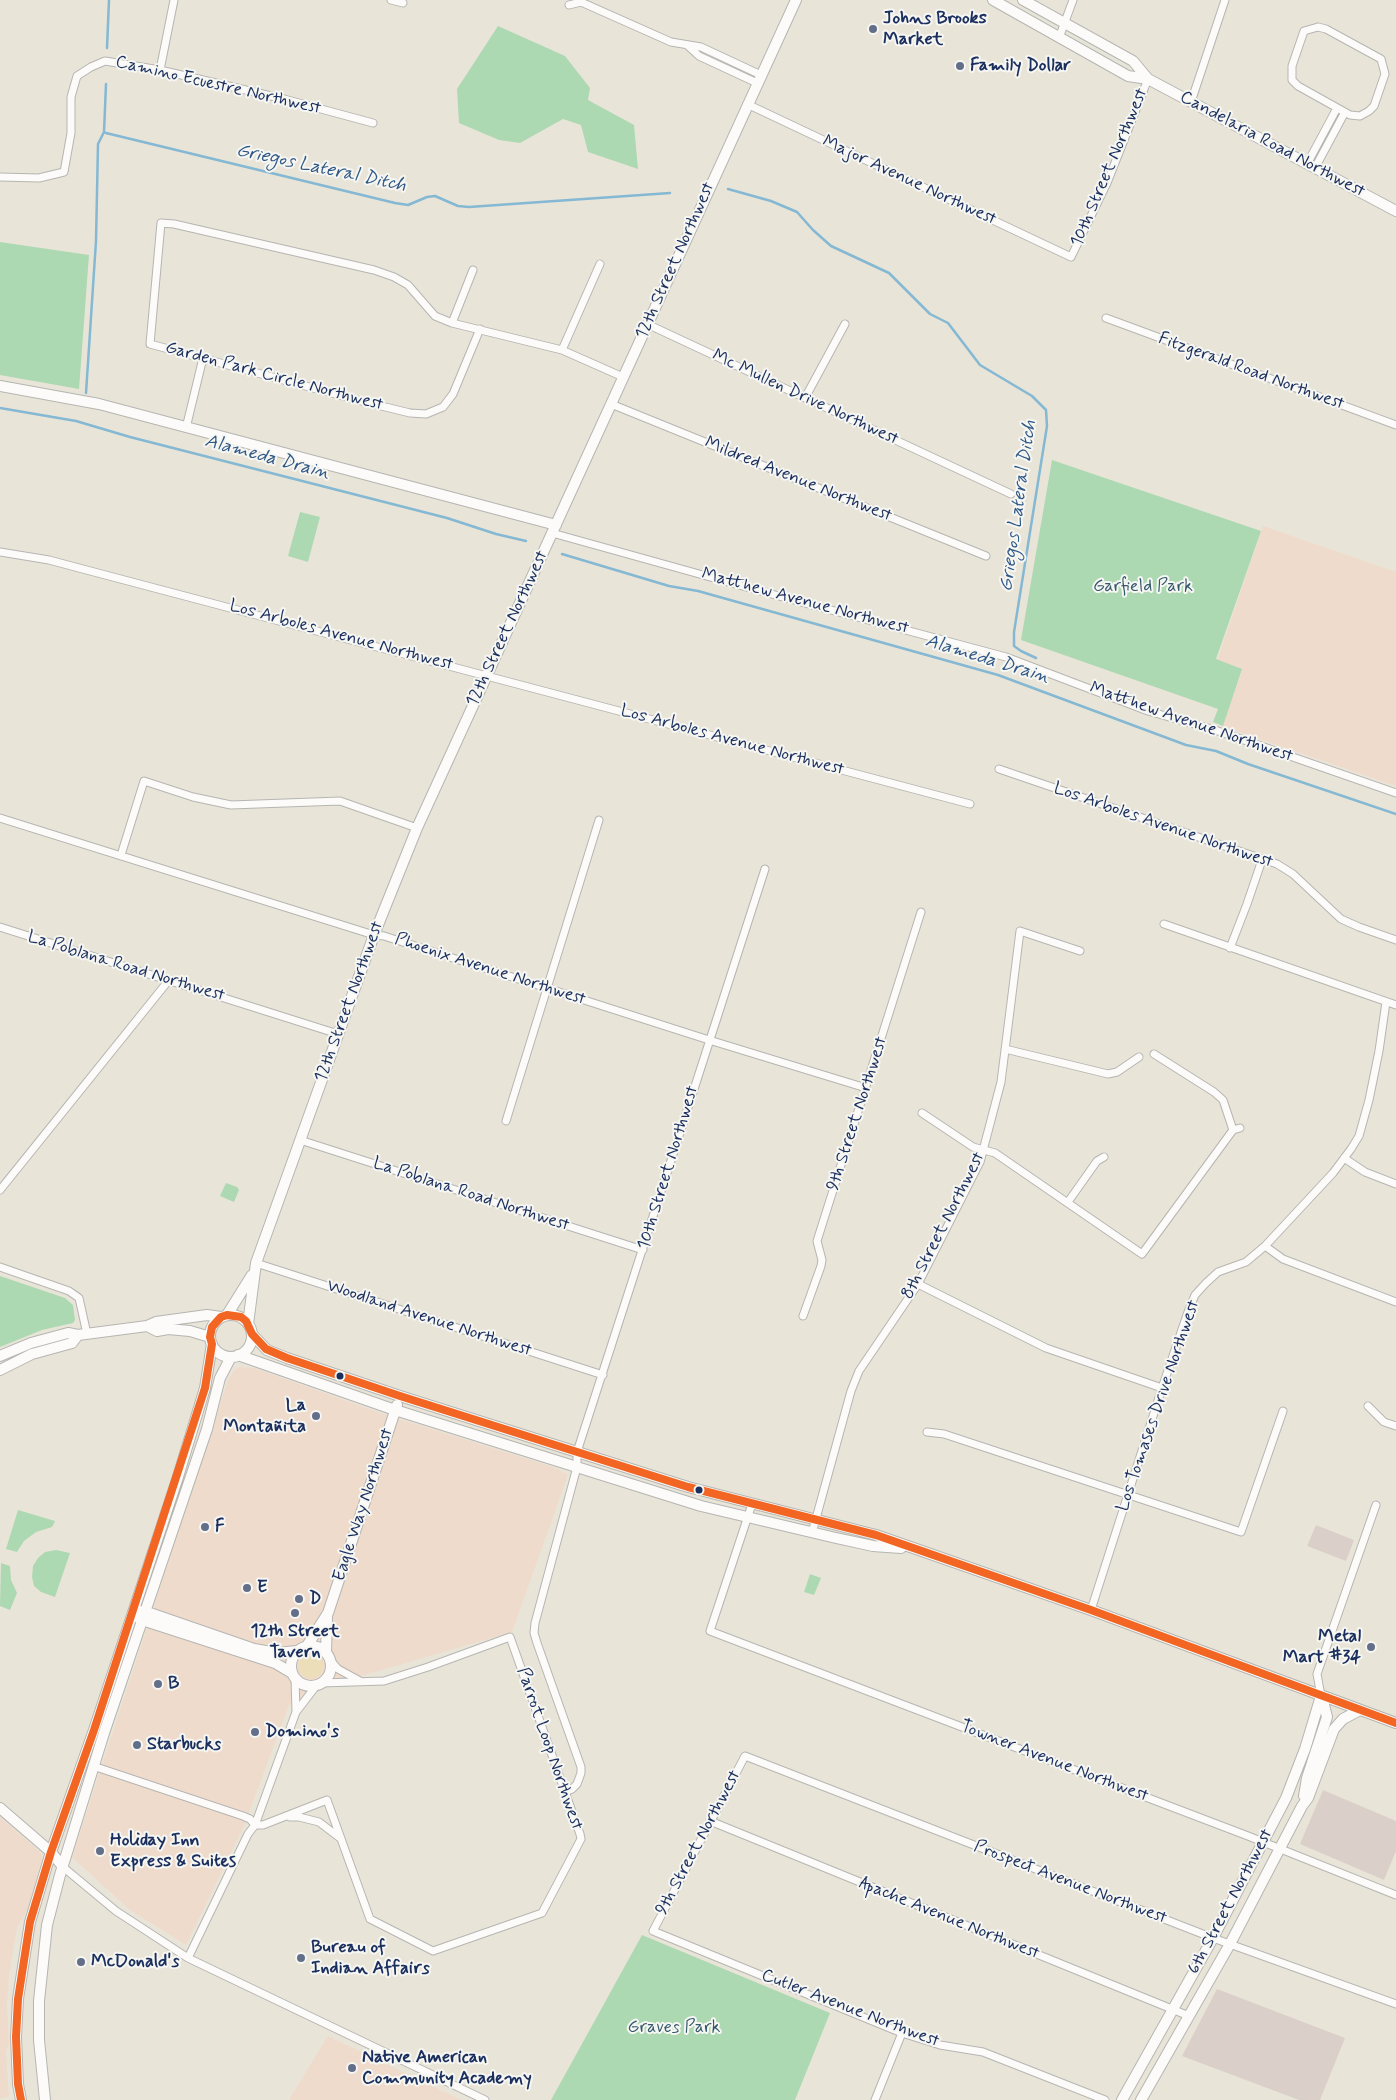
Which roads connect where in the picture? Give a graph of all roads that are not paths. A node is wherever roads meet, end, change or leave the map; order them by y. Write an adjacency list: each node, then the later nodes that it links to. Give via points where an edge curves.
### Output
1 (174, 0): 12 (street)
2 (391, 0): 8 (street)
3 (796, 0): 13 (main road, 12th Street Northwest)
4 (993, 0): 11 (main road, Candelaria Road Northwest)
5 (1023, 0): 10 (main road, Candelaria Road Northwest)
6 (1073, 0): 10 (street)
7 (1225, 0): 15 (street)
8 (403, 4)
9 (569, 5): 13 (street, via 582,2 671,42 686,45 699,56)
10 (1064, 24): 11 (street); 14 (main road, Candelaria Road Northwest, via 1133,61)
11 (1059, 38): 14 (main road, Candelaria Road Northwest, via 1128,76)
12 (160, 70): 19 (street, Camino Ecuestre Northwest); 21 (street, Camino Ecuestre Northwest, via 105,61 84,71 78,76 70,97 71,133 64,172 39,178)
13 (759, 79): 16 (main road, 12th Street Northwest)
14 (1148, 79): 15 (main road, Candelaria Road Northwest); 23 (street, 10th Street Northwest, via 1107,183)
15 (1191, 102): 20 (main road, Candelaria Road Northwest)
16 (747, 104): 23 (street, Major Avenue Northwest); 28 (main road, 12th Street Northwest)
17 (1337, 108): 18 (street); 18 (street, via 1292,80 1292,66 1304,31 1312,28 1326,29 1381,59 1384,65 1385,74 1374,106 1360,116); 20 (street)
18 (1345, 112): 20 (street)
19 (373, 123)
20 (1311, 166): 22 (main road, Candelaria Road Northwest)
21 (0, 176)
22 (1396, 211)
23 (1071, 257)
24 (600, 264): 31 (street)
25 (473, 270): 27 (street)
26 (1106, 318): 37 (street, Fitzgerald Road Northwest)
27 (452, 323): 30 (street); 32 (street, Garden Park Circle Northwest, via 435,316 408,285 374,270 161,223 150,344)
28 (647, 324): 33 (main road, 12th Street Northwest); 35 (street, Mc Mullen Drive Northwest)
29 (845, 324): 35 (street)
30 (480, 329): 31 (street); 32 (street, Garden Park Circle Northwest, via 453,394 443,407 426,414 374,405)
31 (562, 350): 33 (street)
32 (203, 358): 38 (street)
33 (623, 377): 36 (main road, 12th Street Northwest)
34 (0, 386): 38 (main road, Matthew Avenue Northwest, via 86,401)
35 (805, 398): 39 (street, Mc Mullen Drive Northwest)
36 (611, 404): 40 (main road, 12th Street Northwest); 42 (street, Mildred Avenue Northwest)
37 (1396, 425)
38 (186, 428): 40 (main road, Matthew Avenue Northwest)
39 (1011, 494)
40 (554, 529): 43 (main road, 12th Street Northwest); 45 (street, Matthew Avenue Northwest, via 764,592 1006,657 1148,711 1215,730)
41 (0, 552): 43 (street, Los Arboles Avenue Northwest, via 49,560)
42 (986, 556)
43 (487, 675): 46 (street, Los Arboles Avenue Northwest); 49 (main road, 12th Street Northwest)
44 (999, 769): 51 (street, Los Arboles Avenue Northwest)
45 (1396, 793)
46 (970, 804)
47 (0, 818): 50 (street, Phoenix Avenue Northwest)
48 (599, 820): 61 (street)
49 (417, 828): 50 (street, via 340,801 231,804 193,797 144,781); 56 (main road, 12th Street Northwest)
50 (120, 855): 56 (street, Phoenix Avenue Northwest)
51 (1262, 860): 57 (street, Los Arboles Avenue Northwest, via 1293,874 1341,919); 58 (street)
52 (765, 869): 65 (street, 10th Street Northwest)
53 (922, 912): 69 (street, 9th Street Northwest)
54 (1164, 924): 58 (street)
55 (0, 927): 60 (street, La Poblana Road Northwest)
56 (374, 935): 61 (street, Phoenix Avenue Northwest); 64 (main road, 12th Street Northwest)
57 (1396, 940)
58 (1230, 948): 62 (street)
59 (1080, 951): 66 (street, 8th Street Northwest, via 1020,931)
60 (169, 980): 64 (street, La Poblana Road Northwest); 77 (street)
61 (546, 988): 65 (street, Phoenix Avenue Northwest); 71 (street)
62 (1386, 1002): 63 (street); 75 (street, Los Tomases Drive Northwest, via 1364,1121 1359,1136)
63 (1396, 1005)
64 (338, 1034): 72 (main road, 12th Street Northwest)
65 (709, 1040): 69 (street, Phoenix Avenue Northwest); 80 (street, 10th Street Northwest)
66 (1005, 1049): 68 (street, via 1108,1074 1117,1072); 73 (street, 8th Street Northwest, via 1001,1082)
67 (1154, 1054): 78 (street, via 1223,1100 1237,1129 1142,1254)
68 (1139, 1057)
69 (866, 1088): 86 (street, 9th Street Northwest, via 818,1241 821,1266)
70 (922, 1113): 73 (street, via 973,1147)
71 (506, 1121)
72 (300, 1140): 80 (street, La Poblana Road Northwest); 82 (main road, 12th Street Northwest)
73 (984, 1150): 78 (street, via 995,1152); 83 (street, 8th Street Northwest, via 974,1176)
74 (1104, 1157): 78 (street, via 1097,1161)
75 (1344, 1158): 76 (street, via 1365,1172); 79 (street, Los Tomases Drive Northwest, via 1333,1174)
76 (1396, 1184)
77 (0, 1190)
78 (1068, 1202)
79 (1265, 1246): 84 (street, via 1283,1258); 95 (street, Los Tomases Drive Northwest, via 1246,1262 1218,1272 1196,1296)
80 (643, 1250): 94 (street, 10th Street Northwest)
81 (0, 1267): 89 (street, via 70,1291 79,1298)
82 (255, 1267): 85 (main road, 12th Street Northwest); 88 (main road, 12th Street Northwest); 94 (street, Woodland Avenue Northwest)
83 (918, 1284): 95 (street, via 1046,1348); 108 (street, 8th Street Northwest, via 859,1371)
84 (1396, 1302)
85 (224, 1316): 87 (main road, via 207,1315); 88 (main road, via 241,1317); 90 (main road, via 212,1327)
86 (803, 1316)
87 (147, 1326): 89 (main road); 90 (main road, via 157,1331 190,1331)
88 (250, 1329): 92 (main road, via 248,1347); 96 (main road, via 267,1350)
89 (82, 1334): 91 (main road, via 68,1333); 93 (main road, via 72,1343 32,1354)
90 (211, 1341): 92 (main road, via 218,1352); 112 (main road, via 205,1388)
91 (0, 1356)
92 (234, 1356): 98 (main road); 114 (main road, via 220,1378)
93 (0, 1370)
94 (603, 1375): 102 (street, 10th Street Northwest)
95 (1162, 1388): 104 (street, Los Tomases Drive Northwest)
96 (400, 1396): 98 (main road, Eagle Way Northwest); 102 (main road)
97 (1368, 1406): 100 (street, via 1384,1422)
98 (395, 1410): 103 (main road); 113 (main road, Eagle Way Northwest)
99 (1283, 1411): 104 (street, via 1242,1532)
100 (1396, 1426)
101 (927, 1432): 104 (street, via 944,1434)
102 (577, 1452): 103 (street, 10th Street Northwest); 105 (main road)
103 (577, 1467): 107 (main road); 126 (street, 10th Street Northwest, via 534,1633 581,1767 577,1784)
104 (1128, 1496): 111 (street, Los Tomases Drive Northwest)
105 (752, 1504): 107 (street); 108 (main road)
106 (1376, 1505): 120 (street, 6th Street Northwest, via 1317,1674)
107 (747, 1518): 109 (main road); 133 (street, Towner Avenue Northwest, via 710,1631)
108 (815, 1520): 109 (street, 8th Street Northwest); 110 (main road, via 876,1535)
109 (812, 1532): 110 (main road, via 873,1546)
110 (912, 1549): 111 (main road)
111 (1091, 1610): 120 (main road)
112 (133, 1613): 114 (main road); 135 (main road)
113 (328, 1613): 115 (main road, Eagle Way Northwest); 116 (main road, Eagle Way Northwest)
114 (143, 1616): 115 (main road, via 254,1649 277,1653); 117 (main road, via 275,1663); 125 (main road)
115 (302, 1648): 116 (main road, via 320,1648); 117 (main road, via 291,1661)
116 (328, 1657): 118 (street, via 338,1668); 119 (main road, via 330,1674)
117 (293, 1676): 119 (main road, via 304,1685); 122 (street)
118 (363, 1682): 119 (street); 126 (street, Parrot Loop Northwest, via 384,1681 428,1668 510,1637)
119 (318, 1684): 122 (street)
120 (1321, 1696): 121 (main road); 127 (main road, 6th Street Northwest, via 1327,1717 1307,1778); 133 (main road, 6th Street Northwest, via 1295,1775)
121 (1360, 1710): 123 (main road); 127 (main road, 6th Street Northwest, via 1343,1719 1334,1729 1316,1781)
122 (296, 1712): 131 (street)
123 (1396, 1723)
124 (745, 1756): 130 (street, 9th Street Northwest); 139 (street, Prospect Avenue Northwest)
125 (93, 1766): 131 (street, via 243,1816); 136 (main road)
126 (565, 1792): 132 (street, Parrot Loop Northwest, via 581,1839 542,1914 433,1951 370,1918)
127 (1302, 1806): 134 (main road, 6th Street Northwest)
128 (0, 1808): 135 (main road)
129 (282, 1818): 131 (street, Parrot Loop Northwest); 132 (street, via 315,1820); 132 (street, Parrot Loop Northwest, via 327,1800)
130 (710, 1821): 138 (street, 9th Street Northwest); 143 (street, Apache Avenue Northwest)
131 (255, 1825): 141 (street)
132 (342, 1840)
133 (1263, 1843): 134 (street, Towner Avenue Northwest); 139 (main road, 6th Street Northwest)
134 (1279, 1849): 137 (street, Towner Avenue Northwest); 140 (main road, 6th Street Northwest)
135 (51, 1852): 136 (main road); 146 (main road, via 27,1938 18,1999 16,2037)
136 (63, 1867): 141 (street, via 116,1911); 147 (main road, via 47,1924 40,1987 38,2040)
137 (1396, 1895)
138 (653, 1931): 145 (street, Cutler Avenue Northwest)
139 (1213, 1938): 140 (street, Prospect Avenue Northwest); 143 (main road, 6th Street Northwest)
140 (1230, 1944): 142 (street, Prospect Avenue Northwest); 144 (main road, 6th Street Northwest)
141 (188, 1958): 148 (street)
142 (1396, 2004)
143 (1172, 2010): 144 (street, Apache Avenue Northwest); 151 (main road, 6th Street Northwest)
144 (1189, 2016): 152 (main road, 6th Street Northwest)
145 (902, 2033): 149 (street); 150 (street, Cutler Avenue Northwest, via 940,2045 983,2052)
146 (21, 2100)
147 (45, 2100)
148 (486, 2100)
149 (875, 2100)
150 (1106, 2100)
151 (1122, 2100)
152 (1141, 2100)

